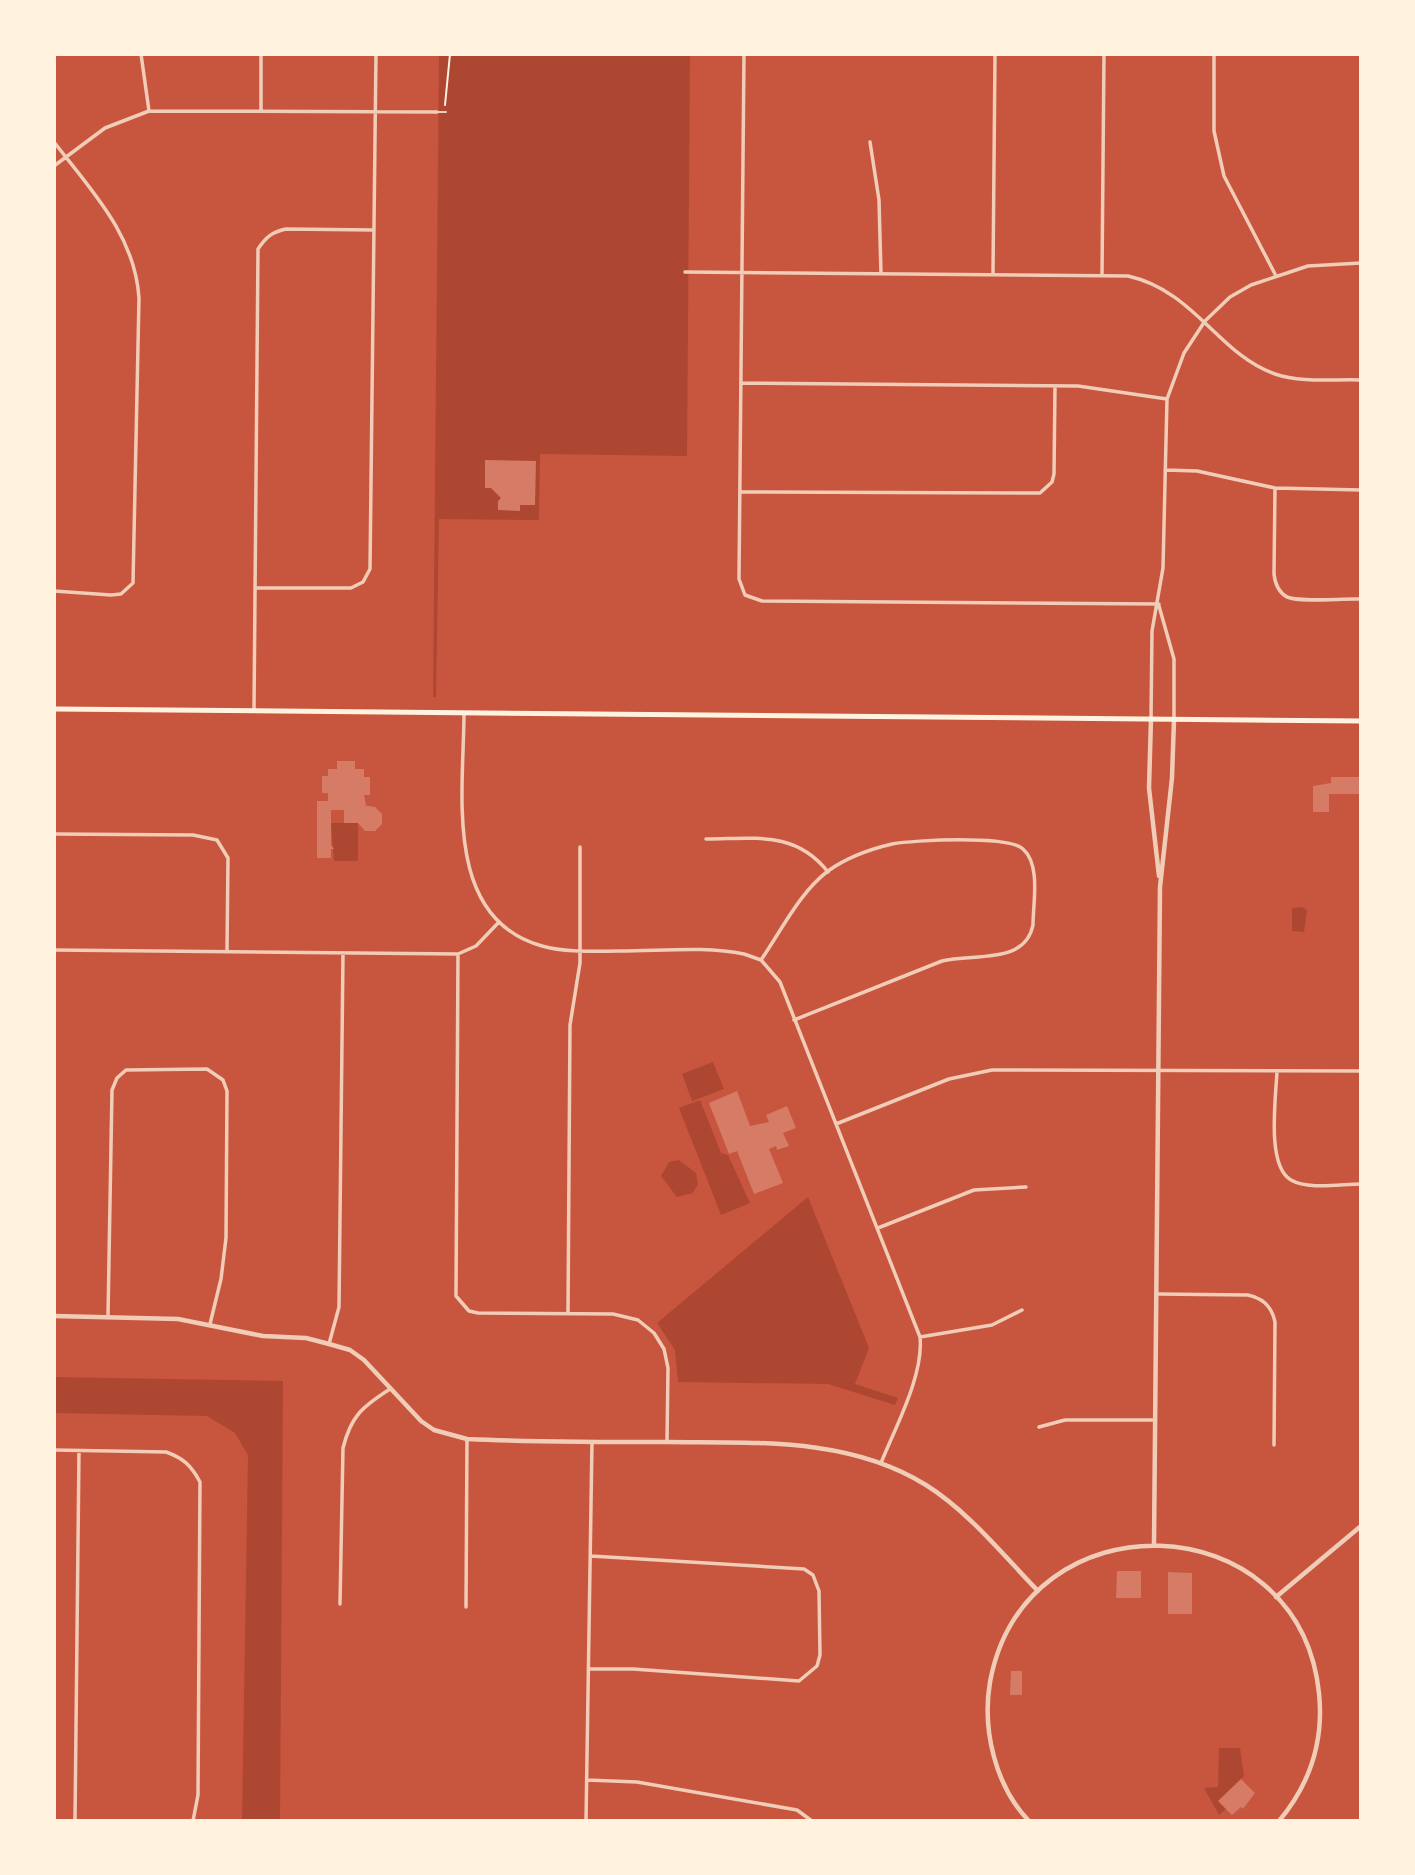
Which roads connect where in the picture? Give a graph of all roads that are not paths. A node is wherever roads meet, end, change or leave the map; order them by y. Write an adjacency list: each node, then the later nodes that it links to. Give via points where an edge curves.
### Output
1 (141, 54): 8 (street)
2 (261, 54): 9 (street)
3 (376, 54): 10 (street)
4 (744, 54): 20 (street)
5 (995, 54): 22 (street)
6 (1104, 54): 24 (street)
7 (1214, 54): 23 (street, via 1214,131 1224,176)
8 (149, 111): 9 (street); 15 (street, via 116,122)
9 (261, 111): 10 (street)
10 (376, 112): 11 (street); 17 (street)
11 (437, 112): 12 (lane)
12 (446, 112)
13 (54, 142): 15 (street)
14 (870, 142): 21 (street, via 879,200)
15 (66, 157): 16 (street); 35 (street, via 119,228 138,279 135,575 128,589 111,596)
16 (54, 166)
17 (374, 230): 34 (street, via 370,569 363,582 351,588); 34 (street, via 286,229 264,239 258,249)
18 (1361, 263): 23 (street, via 1308,266)
19 (685, 272): 20 (street)
20 (742, 272): 21 (street); 27 (street)
21 (881, 274): 22 (street)
22 (993, 274): 24 (street)
23 (1275, 274): 25 (street, via 1230,298)
24 (1102, 276): 25 (street, via 1152,282)
25 (1205, 321): 26 (street, via 1247,358 1275,374); 29 (street, via 1184,353)
26 (1361, 380)
27 (741, 383): 28 (street); 33 (street)
28 (1055, 386): 29 (street); 33 (street, via 1054,474 1047,488 1031,494)
29 (1167, 399): 30 (street)
30 (1165, 470): 31 (street, via 1197,471); 37 (street)
31 (1275, 488): 32 (street); 36 (street, via 1275,584 1294,598)
32 (1361, 490)
33 (740, 492): 37 (street, via 739,579 745,595 762,601)
34 (255, 589): 39 (street)
35 (54, 591)
36 (1361, 599)
37 (1159, 604): 41 (street, via 1152,631); 42 (street, via 1172,644)
38 (54, 709): 39 (main road)
39 (254, 711): 40 (main road)
40 (464, 713): 41 (main road); 49 (street, via 466,858 475,888)
41 (1151, 719): 42 (main road); 48 (street, via 1149,788)
42 (1174, 720): 43 (main road); 48 (street)
43 (1361, 721)
44 (54, 834): 52 (street, via 210,837 224,847 229,858)
45 (706, 839): 47 (street, via 785,841 804,848)
46 (580, 847): 51 (street)
47 (828, 872): 55 (street, via 799,904); 56 (street, via 866,852 914,841 1007,842 1024,849 1033,870 1031,936 1022,948 942,961)
48 (1160, 887): 57 (street)
49 (500, 922): 51 (street, via 539,945); 54 (street, via 476,946)
50 (54, 950): 52 (street)
51 (580, 950): 55 (street, via 727,951); 66 (street, via 570,1025)
52 (228, 951): 53 (street)
53 (342, 954): 54 (street); 71 (street, via 339,1307)
54 (458, 954): 66 (street, via 455,1287 461,1305 469,1311)
55 (761, 960): 56 (street, via 780,982)
56 (794, 1020): 60 (street)
57 (1159, 1070): 58 (street); 60 (street, via 1013,1068 974,1072); 64 (street)
58 (1277, 1071): 59 (street); 61 (street, via 1280,1171 1292,1181)
59 (1361, 1071)
60 (836, 1124): 63 (street)
61 (1361, 1184)
62 (1026, 1187): 63 (street, via 974,1189)
63 (878, 1228): 70 (street)
64 (1157, 1294): 73 (street); 78 (street, via 1248,1295 1271,1309 1275,1322)
65 (1022, 1310): 70 (street, via 992,1325)
66 (568, 1314): 77 (street, via 626,1315 653,1333 664,1349 667,1368)
67 (54, 1316): 68 (street)
68 (108, 1316): 69 (street); 69 (street, via 112,1090 121,1073 139,1068 201,1068 223,1080 227,1104 226,1238)
69 (209, 1324): 71 (street)
70 (920, 1337): 81 (street, via 916,1373)
71 (330, 1344): 72 (street, via 364,1360)
72 (390, 1389): 75 (street, via 434,1430); 87 (street, via 349,1424 343,1448)
73 (1155, 1420): 74 (street, via 1065,1420); 83 (street)
74 (1039, 1427)
75 (467, 1439): 76 (street); 88 (street)
76 (592, 1442): 77 (street); 84 (street)
77 (667, 1442): 81 (street, via 796,1444)
78 (1274, 1445)
79 (54, 1450): 80 (street)
80 (79, 1451): 92 (street); 93 (street, via 166,1452 192,1467 200,1482 198,1795)
81 (881, 1463): 85 (street, via 927,1486 952,1505)
82 (1361, 1526): 86 (street)
83 (1154, 1544): 85 (street, via 1094,1555); 86 (street, via 1208,1553 1233,1564)
84 (591, 1556): 89 (street); 89 (street, via 793,1566 813,1575 819,1591 820,1655 810,1675 788,1681)
85 (1038, 1591): 95 (street, via 1003,1639 988,1704 988,1730 997,1765 1007,1790)
86 (1276, 1597): 96 (street, via 1301,1632 1317,1673 1321,1716 1308,1777)
87 (341, 1604)
88 (466, 1607)
89 (590, 1669): 90 (street)
90 (587, 1780): 91 (street, via 664,1787 797,1810); 94 (street)
91 (812, 1820)
92 (75, 1821)
93 (193, 1821)
94 (586, 1821)
95 (1029, 1821)
96 (1279, 1821)

